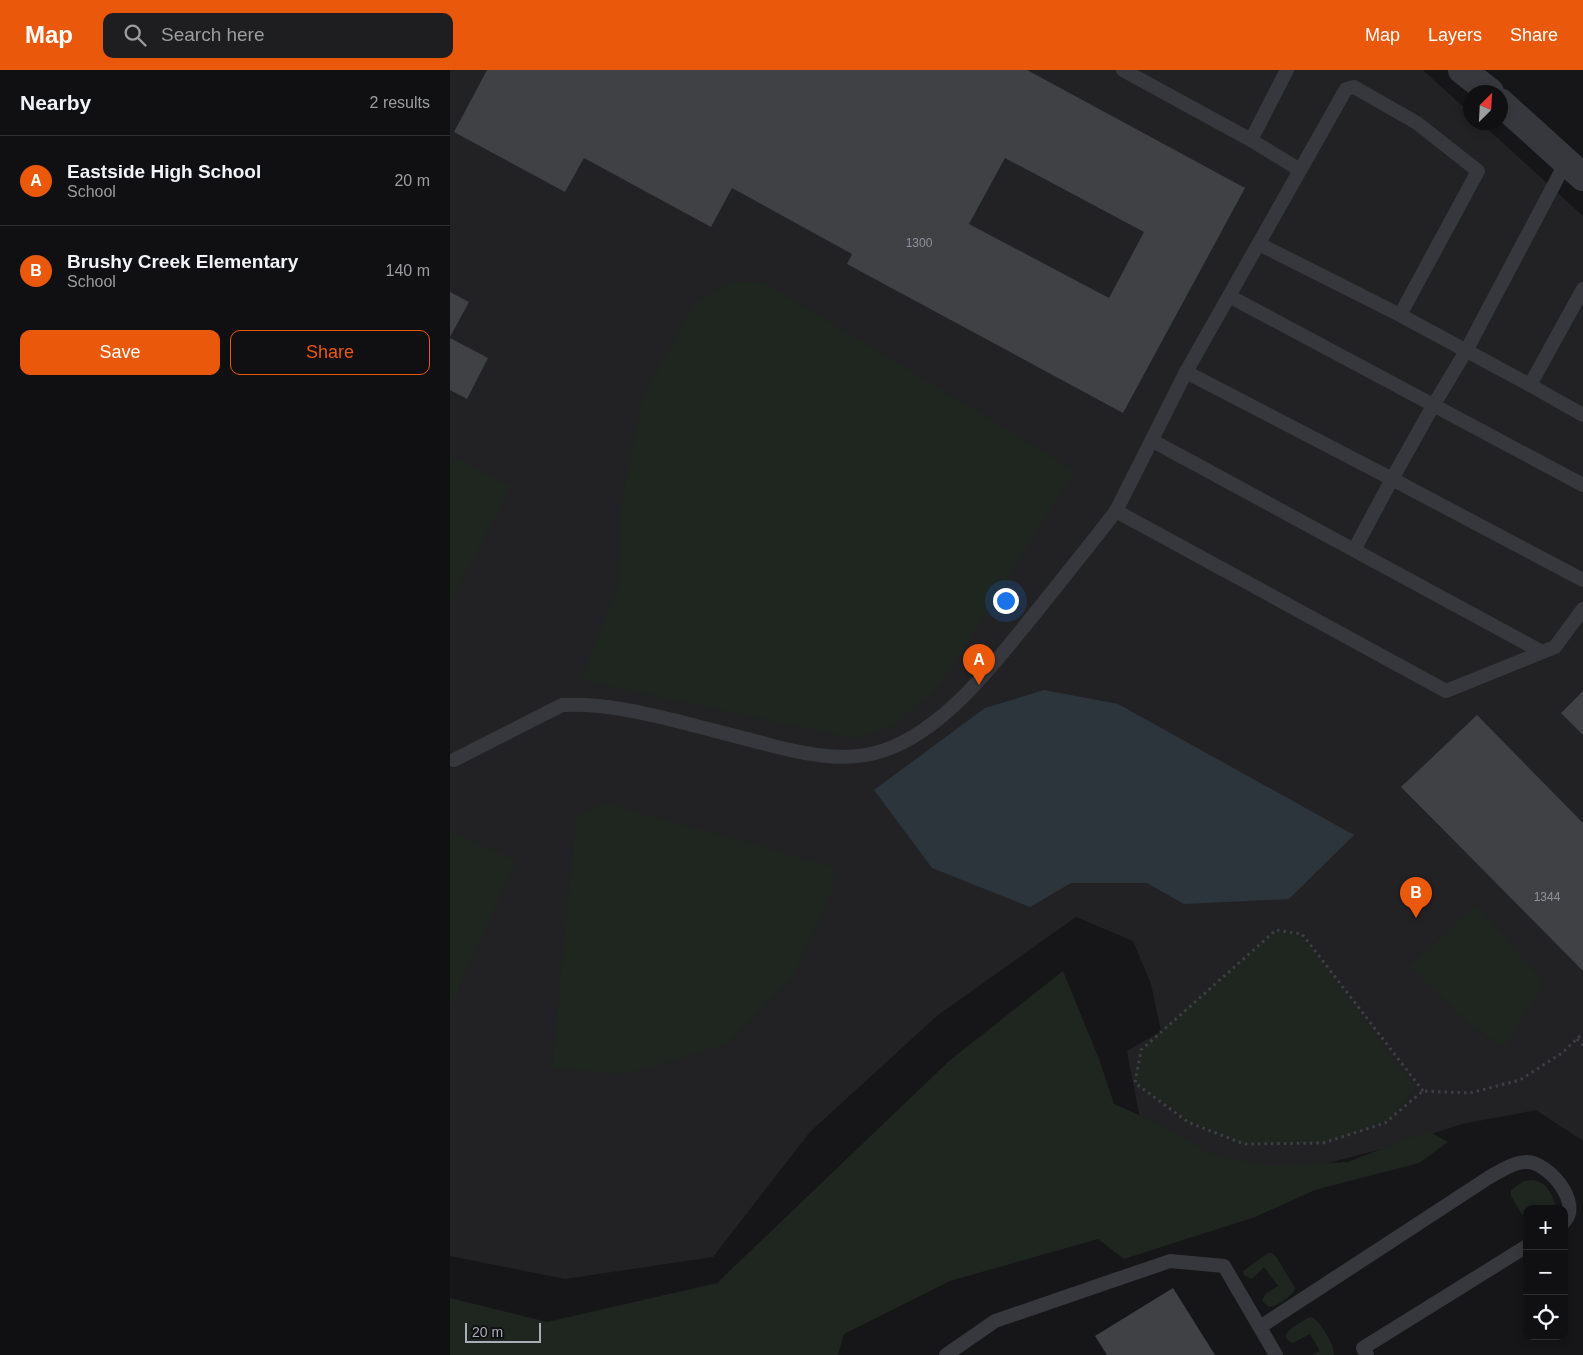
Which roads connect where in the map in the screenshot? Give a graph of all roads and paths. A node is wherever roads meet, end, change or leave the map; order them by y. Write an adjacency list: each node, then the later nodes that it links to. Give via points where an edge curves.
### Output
1 (1123, 70): 6 (lane)
2 (1287, 70): 6 (lane)
3 (1462, 70): 4 (street)
4 (1481, 85)
5 (1508, 109): 8 (street)
6 (1251, 140): 7 (lane)
7 (1300, 170): 9 (lane); 12 (lane, via 1346,89 1354,87 1418,123 1478,171)
8 (1575, 170): 13 (lane)
9 (1259, 244): 11 (lane); 12 (lane)
10 (1583, 289): 15 (lane)
11 (1229, 296): 14 (lane); 16 (lane)
12 (1400, 315): 13 (lane)
13 (1466, 351): 15 (lane); 16 (lane)
14 (1186, 372): 18 (lane); 19 (lane)
15 (1530, 385): 17 (lane)
16 (1433, 406): 19 (lane); 20 (lane)
17 (1583, 415)
18 (1153, 441): 21 (lane); 22 (lane)
19 (1392, 479): 22 (lane); 23 (lane)
20 (1583, 485)
21 (1116, 511): 25 (lane, via 1446,691); 26 (lane, via 987,673 912,739 884,751 858,757 788,750 645,713 582,704 562,706)
22 (1354, 550): 25 (lane)
23 (1583, 580)
24 (1583, 609): 25 (lane, via 1555,647)
25 (1542, 652)
26 (454, 760)
27 (1583, 1033): 28 (path)
28 (1577, 1039): 29 (path); 30 (path, via 1562,1053 1520,1080 1470,1093)
29 (1583, 1045)
30 (1423, 1091): 30 (path, via 1302,934 1276,930 1141,1050 1135,1083 1188,1122 1244,1144 1323,1143 1385,1123)
31 (1578, 1209): 32 (lane); 34 (lane, via 1550,1171 1528,1162 1510,1166)
32 (1568, 1220)
33 (1523, 1249): 35 (lane)
34 (1260, 1327): 36 (lane, via 1224,1266 1170,1261 995,1321); 37 (lane)
35 (1361, 1353)
36 (946, 1355)
37 (1276, 1355)

